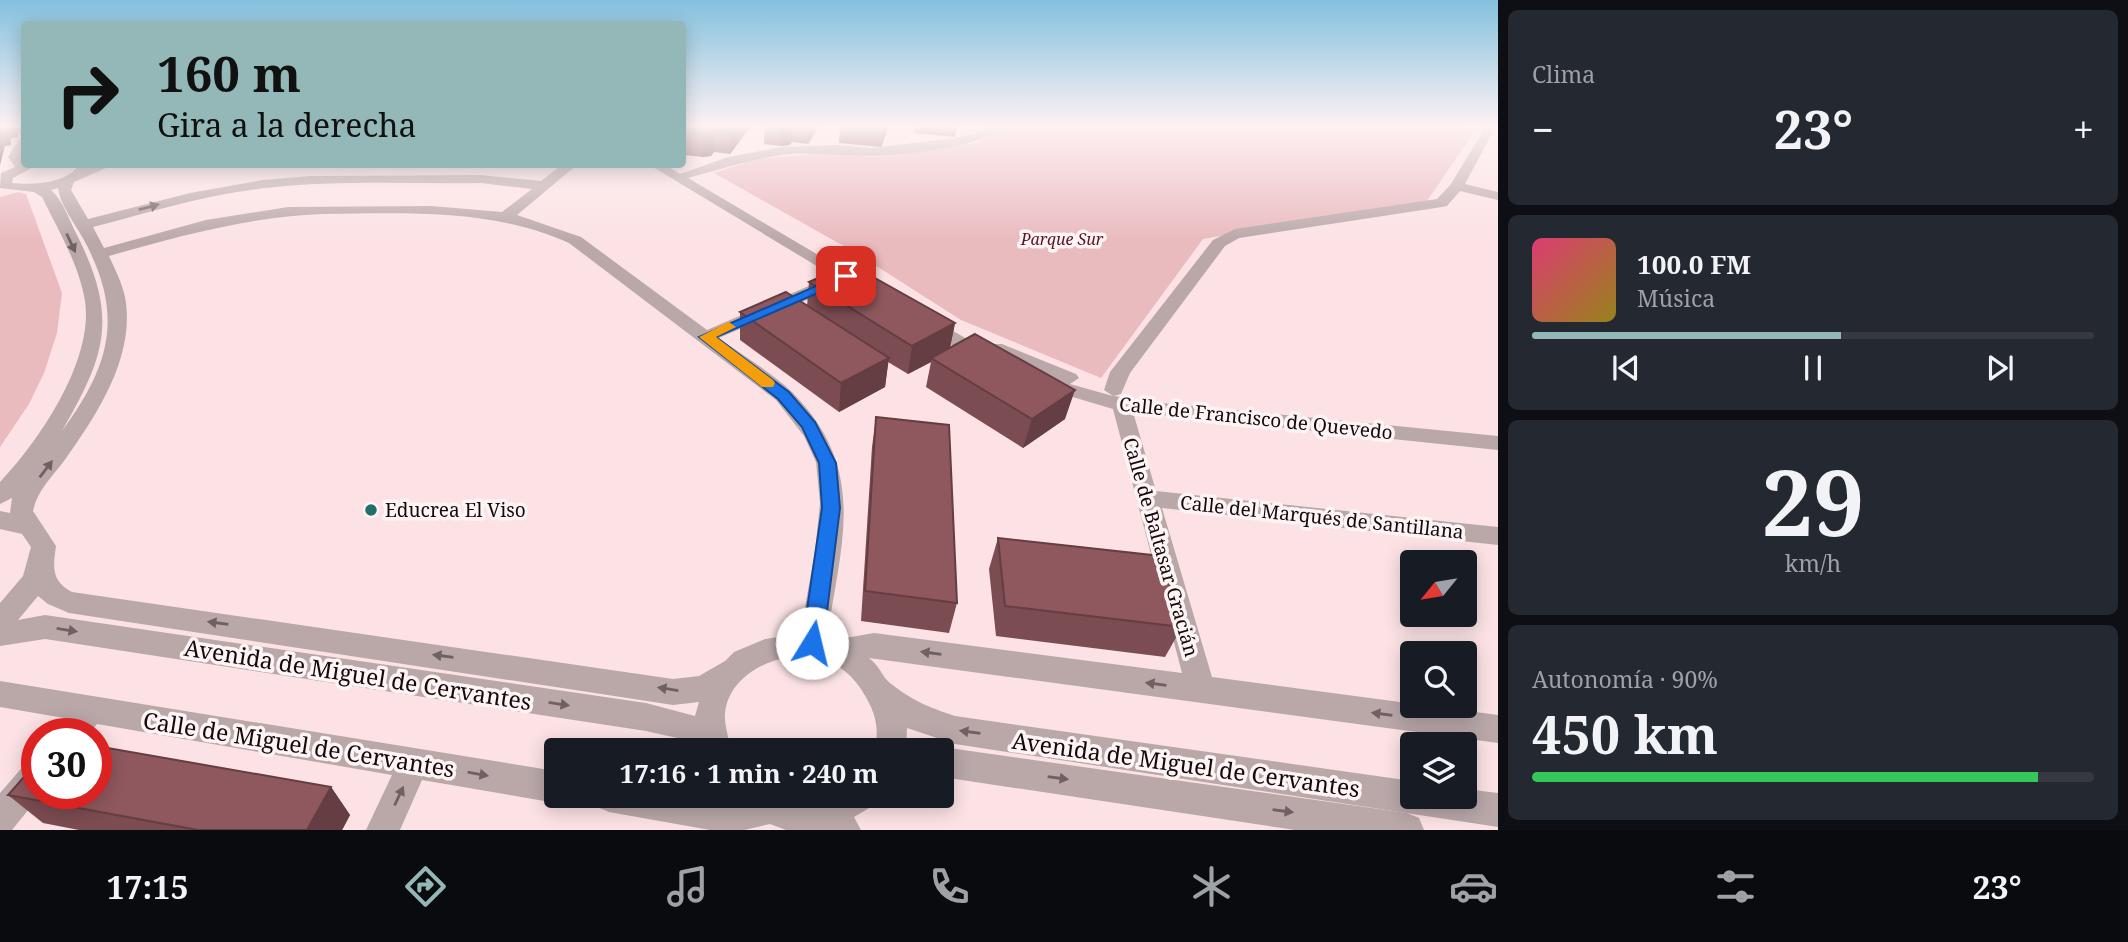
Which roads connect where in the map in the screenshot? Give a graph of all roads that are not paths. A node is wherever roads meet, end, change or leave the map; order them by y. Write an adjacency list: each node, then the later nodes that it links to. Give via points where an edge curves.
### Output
1 (717, 165): 9 (street)
2 (1469, 165): 13 (street)
3 (26, 168): 11 (street)
4 (366, 168): 10 (street)
5 (567, 168): 12 (street)
6 (661, 168): 20 (street)
7 (677, 168): 9 (street)
8 (79, 173): 14 (street); 18 (street, via 63,185)
9 (687, 174): 20 (street, via 877,288)
10 (357, 178): 12 (street, via 481,179); 16 (street); 18 (street, one-way to 10, via 235,188)
11 (4, 185): 14 (street)
12 (545, 186): 17 (street)
13 (1457, 186): 15 (street); 23 (street, via 1442,203 1431,207 1228,237 1120,372)
14 (36, 187): 26 (street, one-way to 26, via 48,194 84,269 95,306 92,337 85,366 66,406 47,438)
15 (1498, 196)
16 (331, 210): 17 (street); 19 (street, via 234,219)
17 (508, 215): 22 (street, via 575,240)
18 (83, 225): 19 (street)
19 (99, 254): 29 (street, one-way to 19, via 21,511 24,496 93,401 109,361 117,300)
20 (846, 276): 22 (street)
21 (918, 312): 23 (street, Calle de Francisco de Quevedo, via 1015,372 1059,388)
22 (706, 337): 34 (street, via 783,395 809,425 827,463 831,508)
23 (1119, 397): 24 (street, Calle de Francisco de Quevedo); 25 (street, Calle de Francisco de Quevedo, via 1229,419); 27 (street, Calle de Baltasar Gracián)
24 (1498, 430)
25 (1498, 443)
26 (0, 496)
27 (1147, 498): 30 (street, Calle del Marqués de Santillana); 36 (street, Calle de Baltasar Gracián)
28 (0, 520): 29 (street)
29 (30, 527): 31 (street, via 44,546)
30 (1498, 536)
31 (41, 569): 32 (street, via 22,598); 35 (street, Avenida de Miguel de Cervantes, one-way to 31, via 704,688 673,692 69,602 49,594)
32 (0, 619)
33 (0, 634): 42 (street, Avenida de Miguel de Cervantes, one-way to 42, via 45,627 618,713 683,725)
34 (824, 647): 35 (street, via 771,647); 36 (street, one-way to 34, via 874,645); 38 (street, Avenida de Miguel de Cervantes, via 865,671)
35 (731, 671): 43 (street, via 720,685 711,712)
36 (1201, 690): 41 (street, one-way to 36)
37 (0, 694): 39 (street, Calle de Miguel de Cervantes)
38 (884, 694): 44 (street, via 893,725); 51 (street, Avenida de Miguel de Cervantes, one-way to 38, via 955,730 908,714)
39 (92, 709): 40 (street); 45 (street, Calle de Miguel de Cervantes)
40 (84, 718)
41 (1498, 729)
42 (702, 738)
43 (713, 738)
44 (892, 738)
45 (414, 763): 47 (street, Calle de Miguel de Cervantes, one-way to 47); 54 (street, one-way to 45)
46 (954, 764): 55 (street, Avenida de Miguel de Cervantes, one-way to 55)
47 (544, 785)
48 (21, 793): 53 (street)
49 (678, 808): 52 (street, via 730,817)
50 (840, 808): 52 (street)
51 (1498, 810)
52 (794, 816)
53 (0, 818)
54 (383, 830)
55 (1407, 830)

